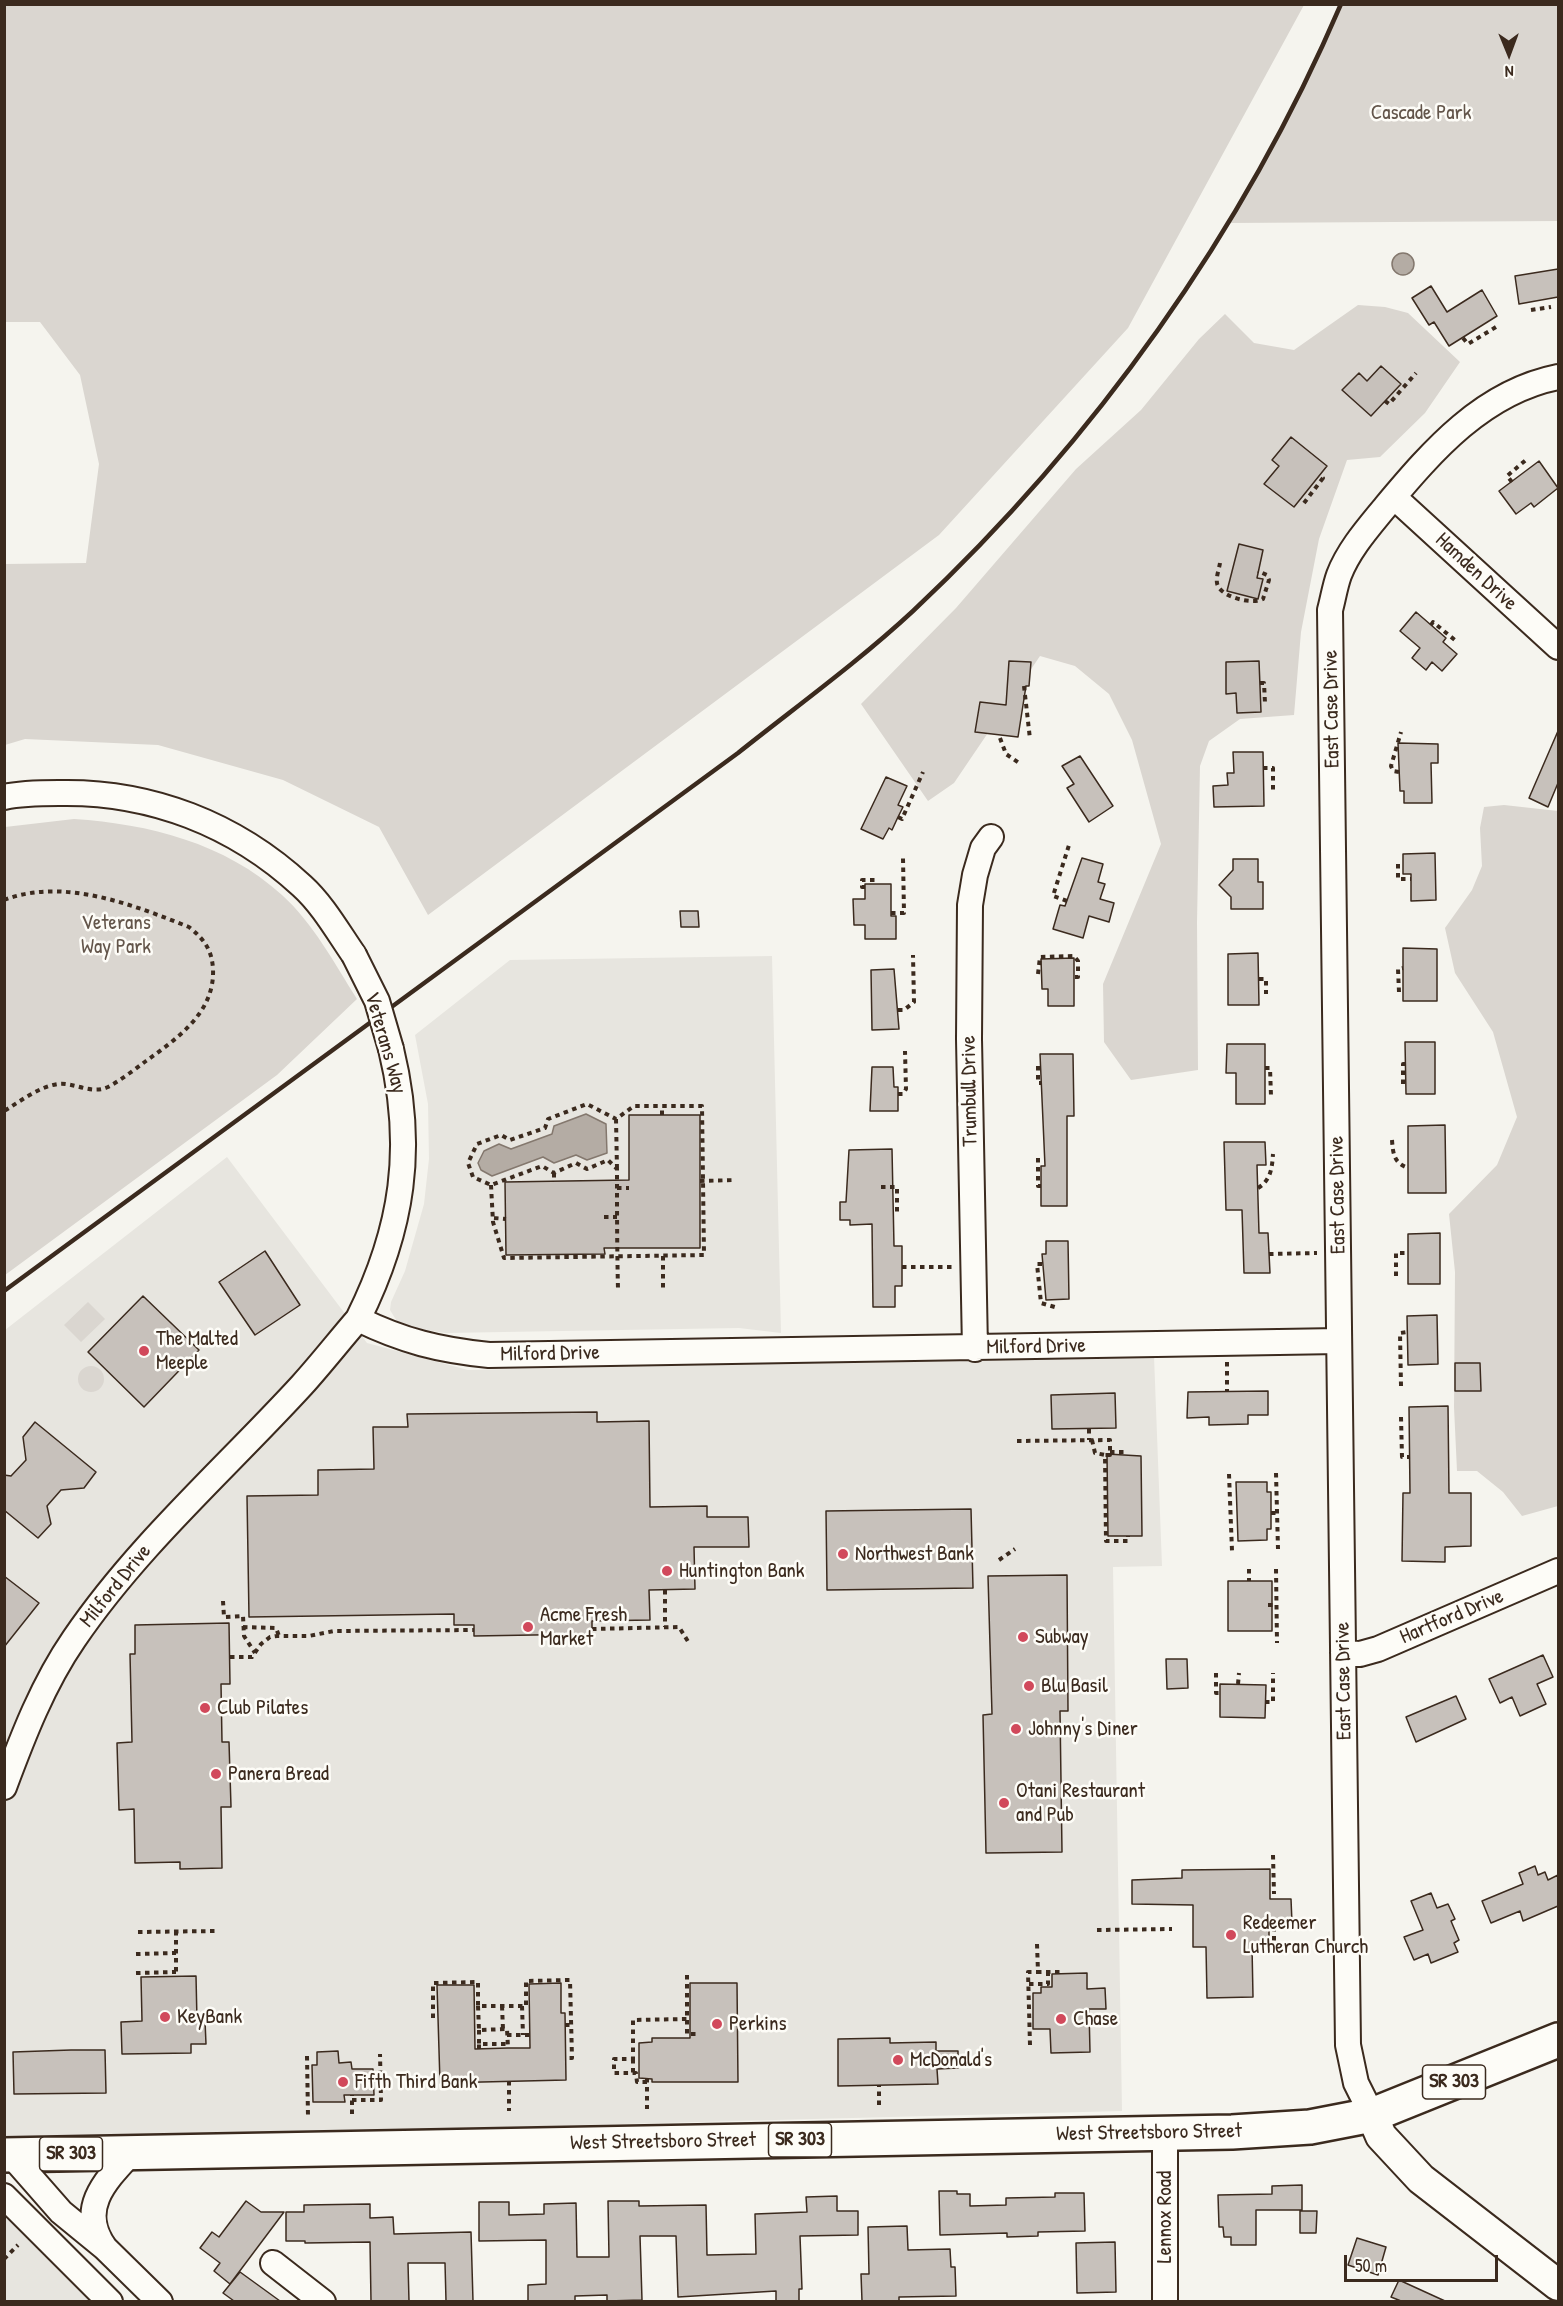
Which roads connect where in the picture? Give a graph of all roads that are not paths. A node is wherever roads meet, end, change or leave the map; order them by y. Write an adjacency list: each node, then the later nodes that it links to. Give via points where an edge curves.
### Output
1 (1558, 377): 2 (street, East Case Drive, via 1516,390 1484,408 1451,433)
2 (1394, 497): 3 (street, Hamden Drive); 7 (street, East Case Drive, via 1362,536 1340,574 1330,610)
3 (1558, 647)
4 (4, 797): 6 (street, Veterans Way, bridge, via 69,792 113,795 204,820 267,858 303,887 330,919 377,1001 401,1088 405,1125 399,1203 373,1291)
5 (991, 837): 8 (street, Trumbull Drive, via 983,848 970,905)
6 (358, 1319): 8 (street, Milford Drive, via 410,1342 489,1355); 11 (street, Milford Drive, via 99,1604 38,1701)
7 (1340, 1341): 8 (street, Milford Drive); 10 (street, East Case Drive)
8 (975, 1349)
9 (1558, 1571): 10 (street, Hartford Drive, via 1378,1649)
10 (1343, 1653): 13 (street, East Case Drive, via 1348,2045 1356,2083)
11 (4, 1787)
12 (1558, 2040): 13 (main road, West Streetsboro Street / SR 303)
13 (1372, 2115): 14 (main road, West Streetsboro Street / SR 303, via 1310,2127); 20 (street, via 1381,2136 1421,2179)
14 (1165, 2133): 15 (main road, West Streetsboro Street / SR 303); 24 (street, Lennox Road)
15 (132, 2152): 16 (main road, West Streetsboro Street / SR 303); 18 (street, via 103,2186 93,2210 94,2231)
16 (8, 2155): 18 (street, via 61,2212)
17 (4, 2196): 21 (street)
18 (105, 2248): 22 (street)
19 (273, 2264): 23 (street)
20 (1558, 2285)
21 (110, 2301)
22 (160, 2301)
23 (323, 2301)
24 (1165, 2301)

